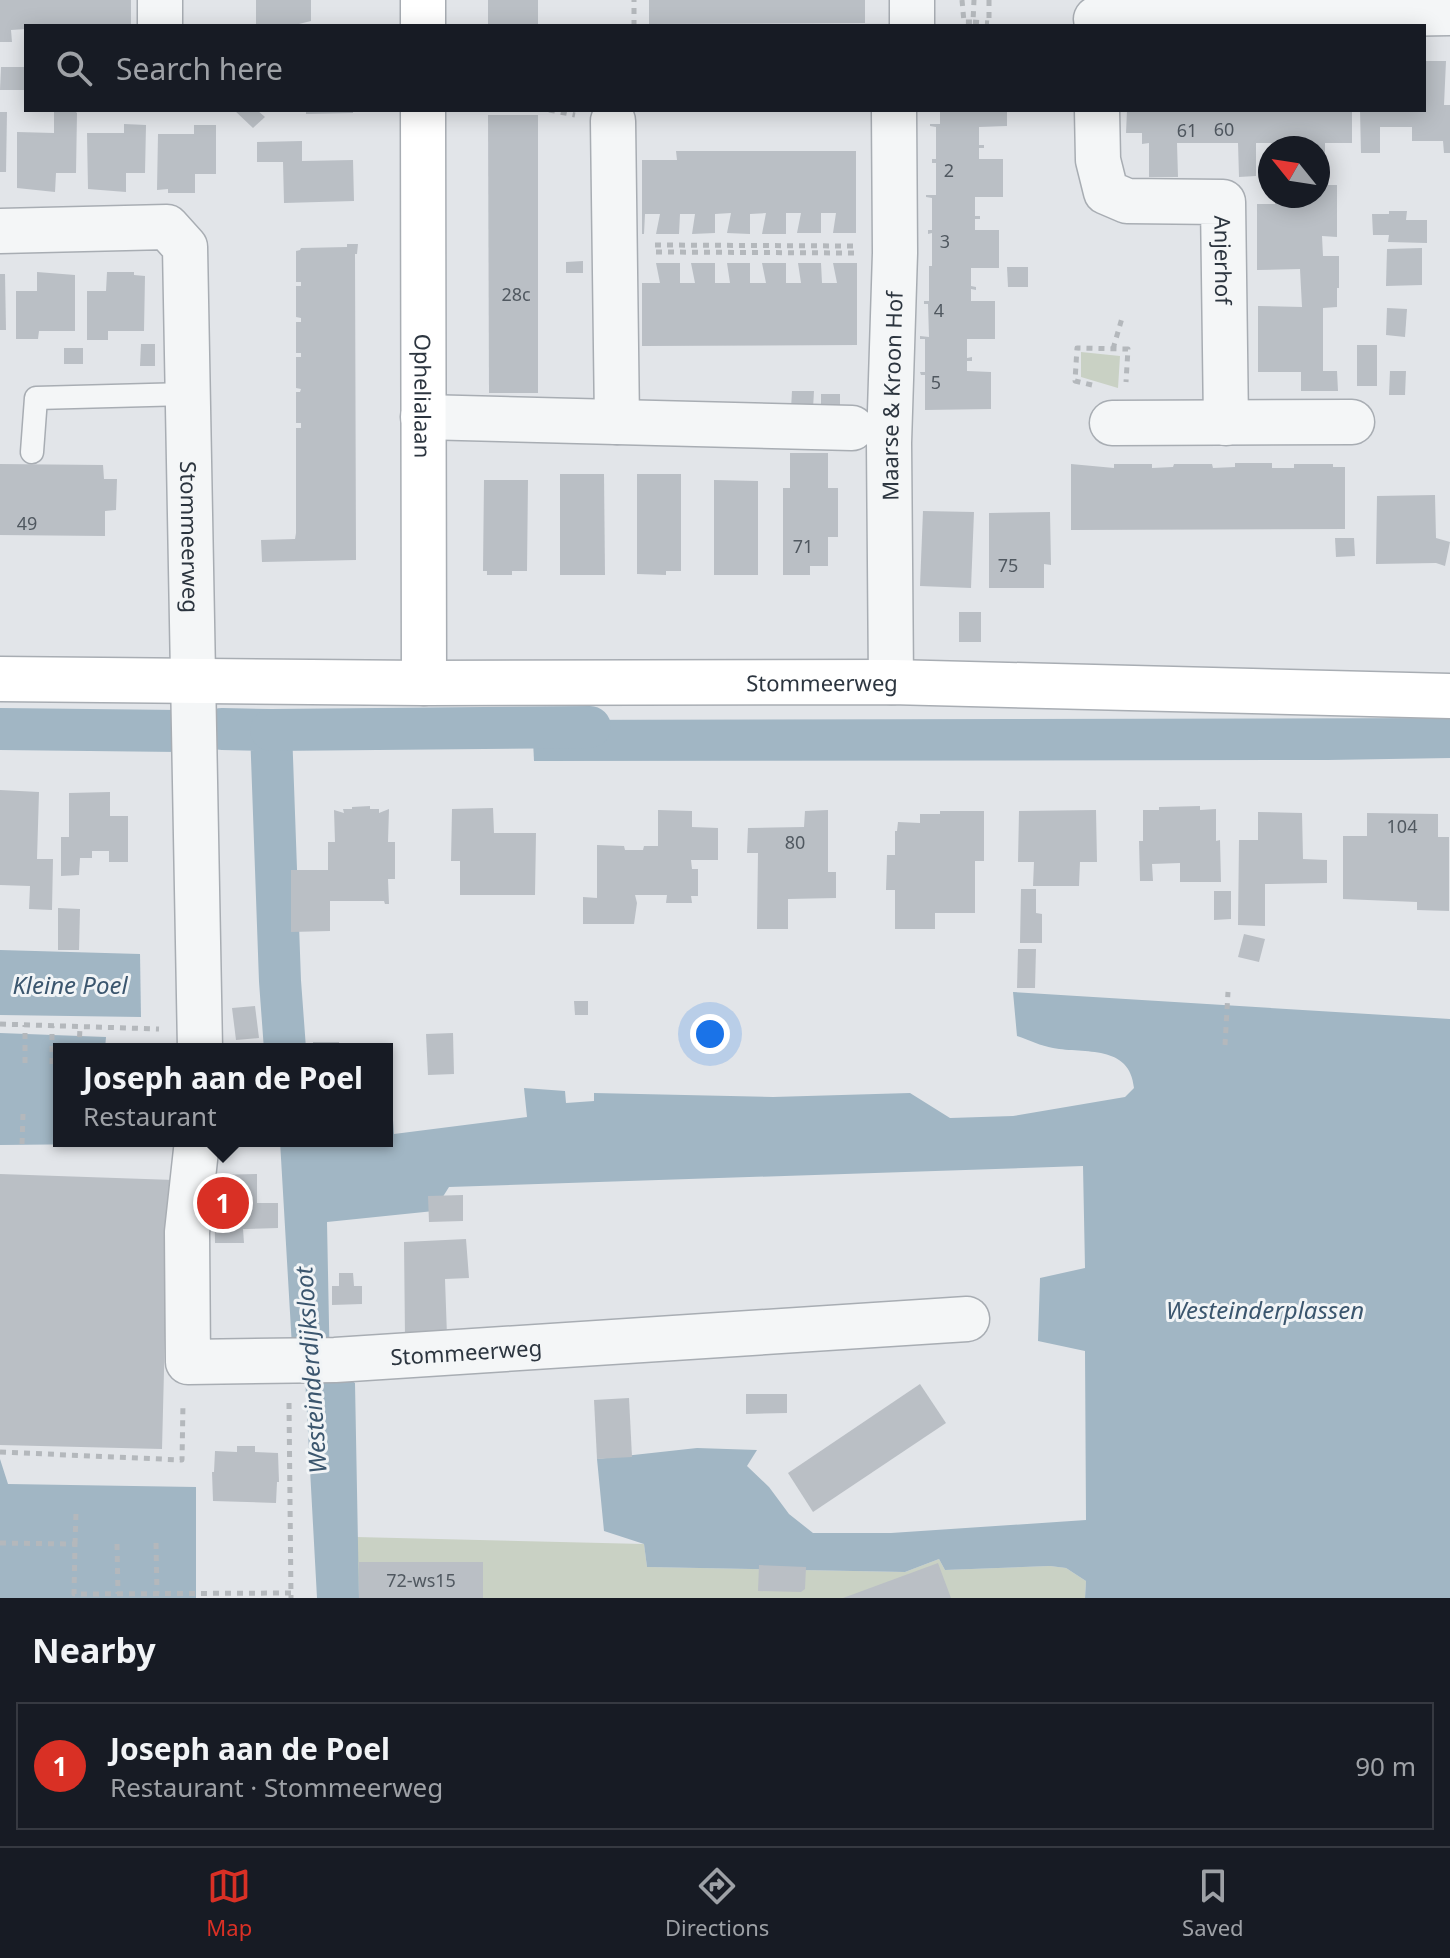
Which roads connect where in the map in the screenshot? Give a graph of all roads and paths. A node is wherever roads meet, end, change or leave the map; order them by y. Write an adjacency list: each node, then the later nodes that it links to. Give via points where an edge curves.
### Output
1 (160, 0): 11 (street)
2 (423, 0): 12 (main road)
3 (634, 0): 13 (path)
4 (912, 0): 14 (street)
5 (962, 0): 10 (path, via 964,22)
6 (974, 0): 10 (path)
7 (989, 0): 15 (path)
8 (1450, 13): 9 (street)
9 (1096, 15)
10 (973, 22): 15 (path)
11 (160, 24)
12 (423, 24)
13 (634, 24)
14 (912, 24)
15 (989, 24)
16 (423, 112): 29 (main road, Ophelialaan)
17 (894, 112): 37 (street, Maarse & Kroon Hof)
18 (1097, 112): 32 (street, Anjerhof, via 1098,160 1106,192 1127,201 1223,202)
19 (613, 121): 30 (street)
20 (0, 231): 27 (street, Stommeerweg, via 167,227 185,247)
21 (857, 246): 23 (path, via 650,245)
22 (665, 252): 24 (path)
23 (650, 253)
24 (867, 253)
25 (1122, 318): 26 (path)
26 (1113, 349): 28 (path, via 1128,349 1125,392); 28 (path, via 1077,348 1075,381)
27 (187, 394): 34 (lane, via 36,398); 36 (street, Stommeerweg)
28 (1110, 406): 32 (street)
29 (423, 417): 30 (street, Maarse & Kroon Hof); 38 (main road, Ophelialaan)
30 (617, 422): 33 (street, Maarse & Kroon Hof)
31 (1352, 422): 32 (street)
32 (1226, 423)
33 (852, 428)
34 (32, 452)
35 (0, 679): 36 (main road, Stommeerweg)
36 (192, 680): 38 (main road, Stommeerweg); 47 (street, Stommeerweg)
37 (891, 682): 38 (main road, Stommeerweg); 39 (main road, Stommeerweg)
38 (424, 683)
39 (1450, 696)
40 (1228, 992): 48 (path)
41 (0, 1024): 42 (path)
42 (25, 1025): 43 (path); 49 (path)
43 (52, 1026): 44 (path); 50 (path)
44 (80, 1027): 45 (path); 46 (path)
45 (138, 1028)
46 (79, 1043)
47 (200, 1043)
48 (1225, 1045)
49 (25, 1063)
50 (52, 1064)
51 (23, 1114): 52 (path)
52 (22, 1144)
53 (196, 1147): 56 (street, via 187,1232)
54 (967, 1319): 55 (street, Stommeerweg)
55 (307, 1361): 56 (street, Stommeerweg); 69 (path)
56 (188, 1362): 57 (path, via 182,1460)
57 (0, 1452)
58 (76, 1513): 61 (path)
59 (0, 1543): 61 (path)
60 (156, 1543): 66 (path)
61 (75, 1544): 63 (path)
62 (117, 1544): 64 (path)
63 (74, 1594): 65 (path); 70 (path)
64 (118, 1594): 65 (path); 66 (path)
65 (109, 1596)
66 (154, 1596): 67 (path)
67 (198, 1596): 68 (path)
68 (241, 1596): 69 (path)
69 (291, 1596)
70 (67, 1598)

